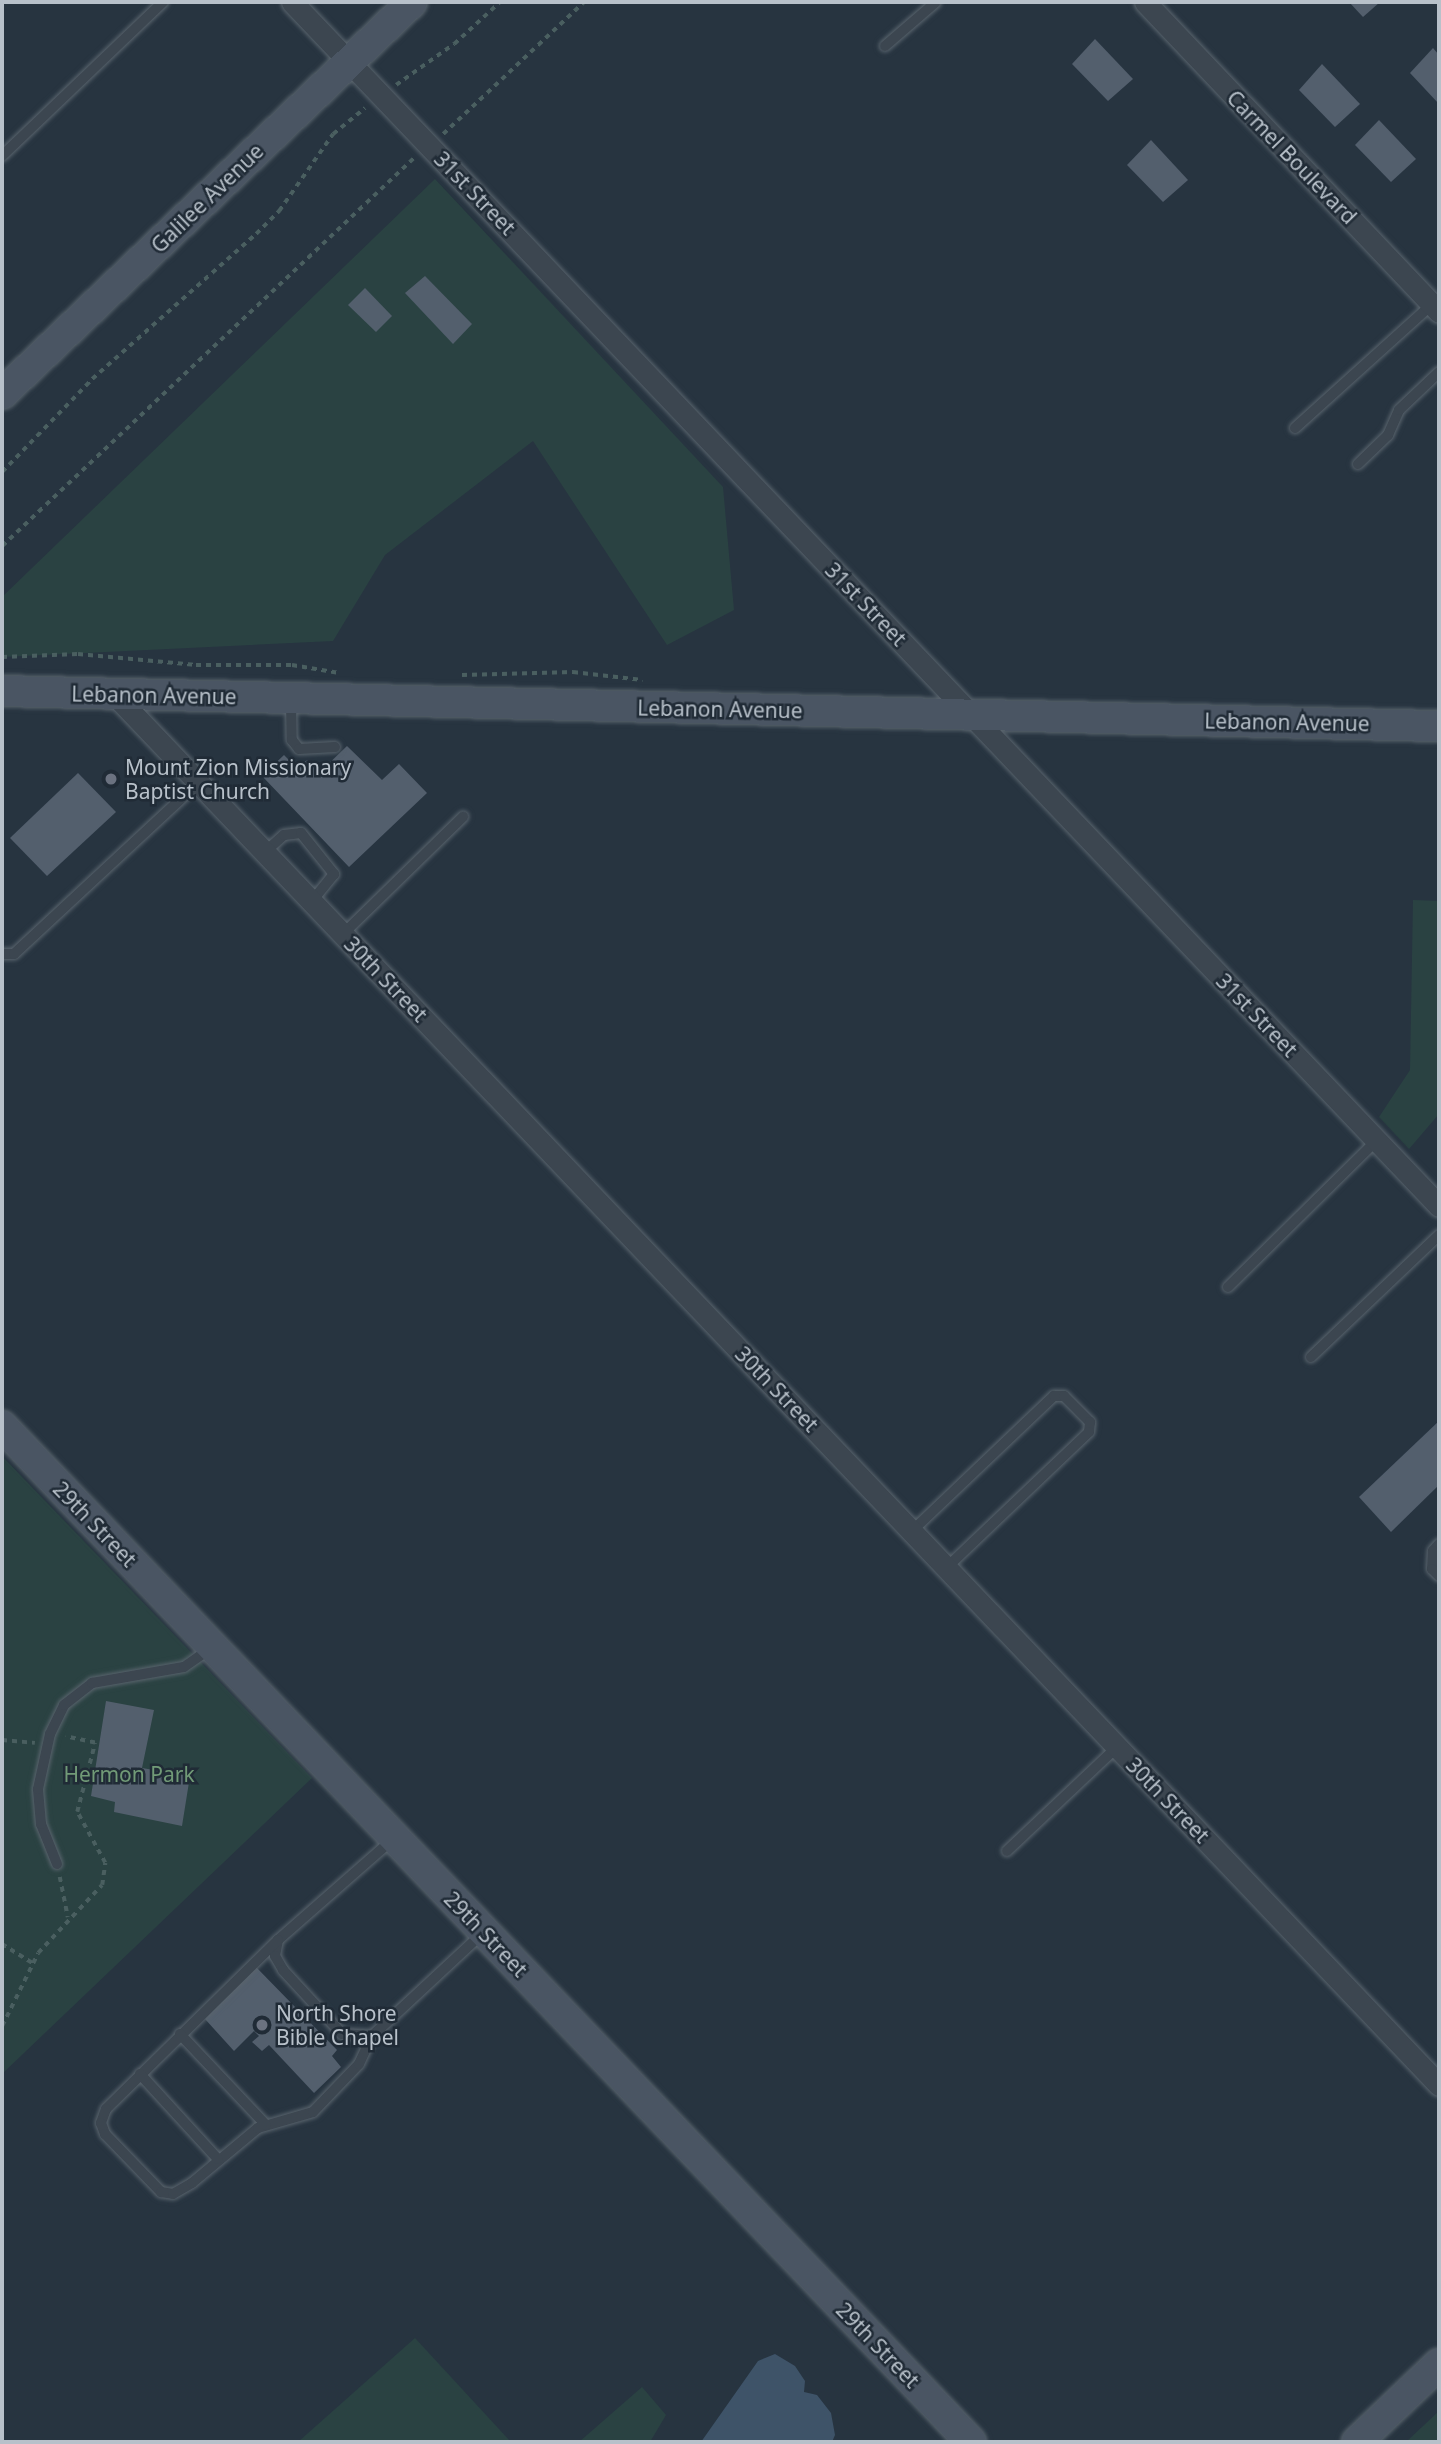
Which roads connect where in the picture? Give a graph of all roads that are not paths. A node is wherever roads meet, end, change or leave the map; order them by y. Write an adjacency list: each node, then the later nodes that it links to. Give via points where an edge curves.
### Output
1 (163, 2): 8 (lane)
2 (292, 2): 7 (street, 31st Street)
3 (412, 2): 7 (street, Galilee Avenue)
4 (936, 2): 6 (lane)
5 (1145, 2): 9 (street, Carmel Boulevard)
6 (885, 46)
7 (349, 62): 11 (street, Galilee Avenue); 17 (street, 31st Street)
8 (2, 156)
9 (1436, 308): 12 (lane)
10 (1439, 372): 13 (lane, via 1399,410 1388,435)
11 (2, 394)
12 (1295, 428)
13 (1358, 464)
14 (2, 691): 15 (street, Lebanon Avenue)
15 (114, 694): 16 (street, Lebanon Avenue); 20 (street, 30th Street)
16 (291, 698): 17 (street, Lebanon Avenue); 19 (lane, via 292,740 299,749)
17 (972, 715): 18 (street, Lebanon Avenue); 26 (street, 31st Street)
18 (1439, 726)
19 (335, 747)
20 (199, 782): 22 (street, 30th Street); 25 (lane, via 14,954)
21 (463, 817): 24 (lane)
22 (265, 852): 23 (street, 30th Street); 23 (lane, via 284,835 301,833 334,874)
23 (312, 901): 24 (street, 30th Street)
24 (343, 934): 32 (street, 30th Street)
25 (2, 954)
26 (1377, 1140): 27 (street, 31st Street); 29 (lane)
27 (1439, 1206)
28 (1439, 1236): 30 (lane)
29 (1228, 1287)
30 (1311, 1357)
31 (2, 1426): 36 (street, 29th Street)
32 (912, 1531): 34 (street, 30th Street); 34 (lane, via 1054,1396 1064,1396 1090,1422 1090,1432)
33 (1439, 1544): 35 (lane, via 1433,1551 1432,1569)
34 (946, 1568): 37 (street, 30th Street)
35 (1439, 1576)
36 (212, 1647): 38 (street, 29th Street); 40 (lane, via 184,1667 92,1683 64,1705 48,1744 38,1789 41,1824)
37 (1117, 1747): 39 (lane); 46 (street, 30th Street)
38 (394, 1838): 41 (street, 29th Street); 42 (lane)
39 (1007, 1851)
40 (57, 1864)
41 (484, 1932): 44 (lane); 50 (street, 29th Street)
42 (278, 1940): 43 (lane); 44 (lane, via 275,1956 283,1970 342,2034)
43 (180, 2034): 45 (lane); 47 (lane)
44 (372, 2036): 47 (lane, via 359,2064 313,2112)
45 (140, 2074): 48 (lane); 48 (lane, via 106,2109 101,2123 105,2134 161,2192 173,2194)
46 (1439, 2085)
47 (266, 2125): 48 (lane)
48 (218, 2159)
49 (1439, 2364): 51 (street)
50 (971, 2442)
51 (1357, 2442)

